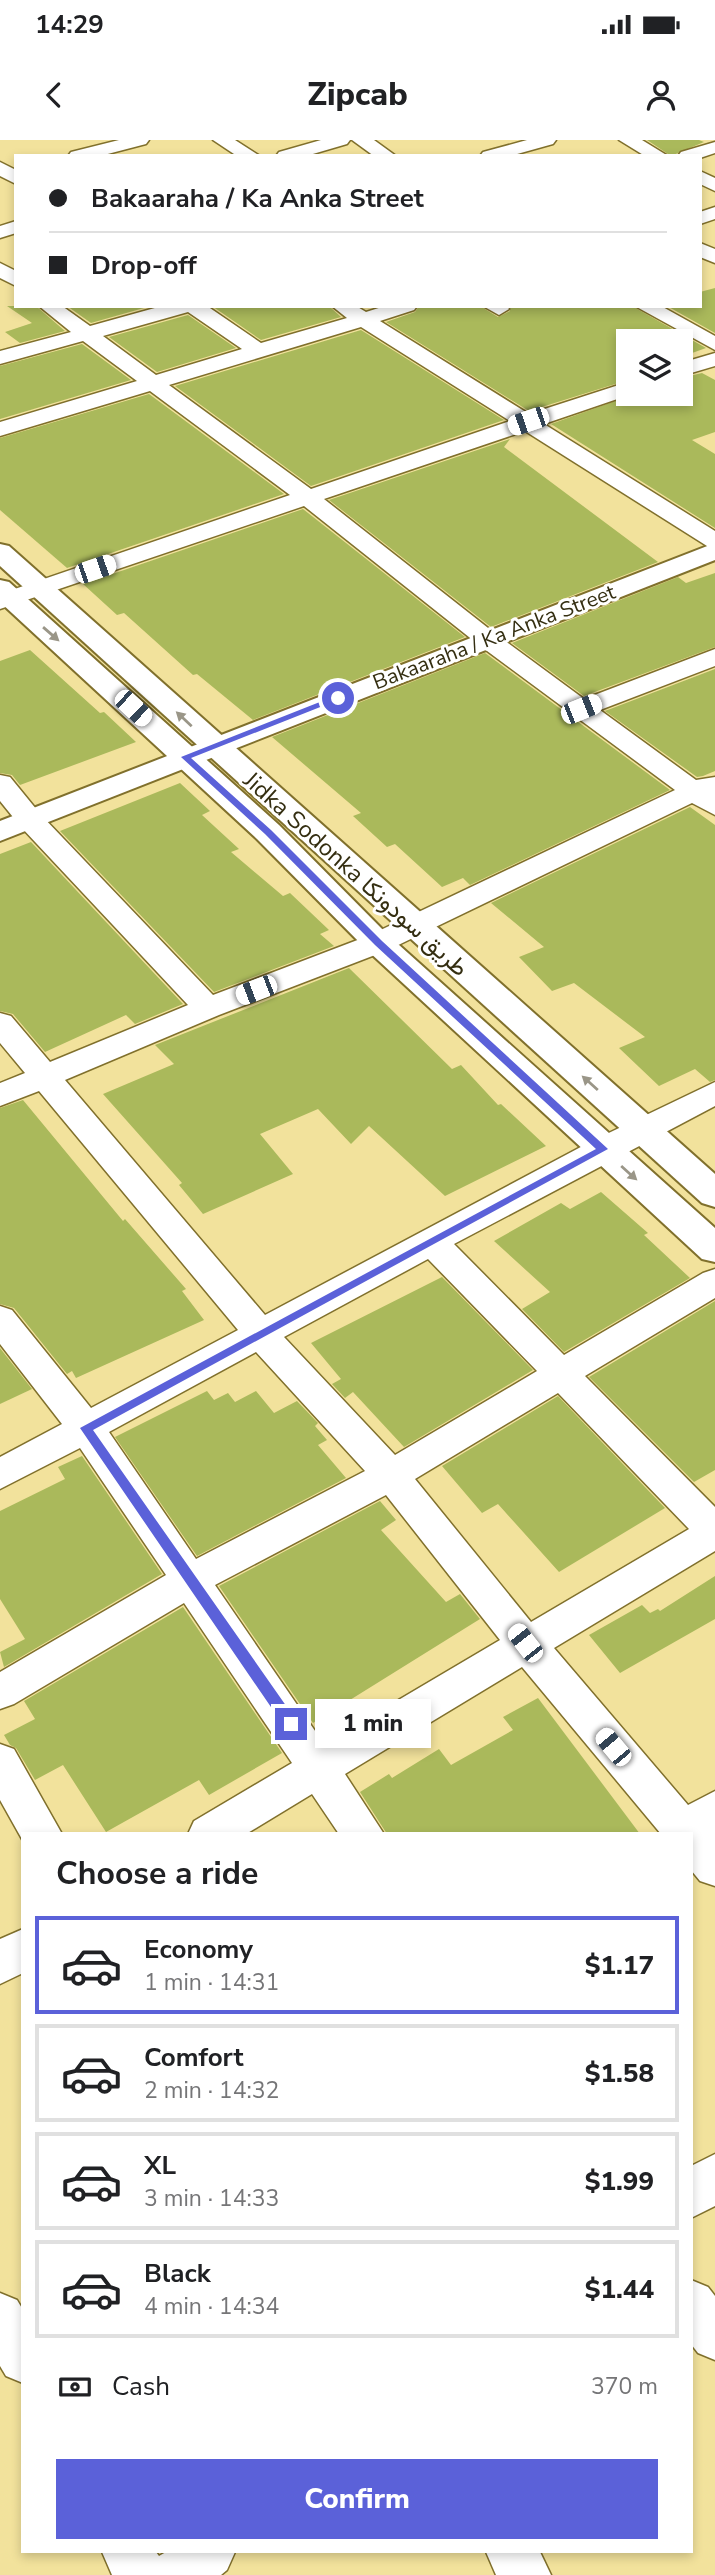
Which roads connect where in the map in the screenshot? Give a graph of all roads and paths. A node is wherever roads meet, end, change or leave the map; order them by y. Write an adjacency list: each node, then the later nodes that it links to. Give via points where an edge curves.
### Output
1 (140, 140): 9 (street)
2 (222, 140): 12 (street)
3 (341, 140): 13 (street)
4 (361, 140): 14 (street)
5 (491, 140): 10 (street)
6 (547, 140): 10 (street)
7 (628, 140): 15 (street)
8 (715, 147): 16 (street)
9 (108, 148): 11 (street)
10 (516, 153)
11 (85, 154)
12 (247, 154)
13 (292, 154)
14 (384, 154)
15 (655, 154)
16 (693, 154)
17 (52, 308): 24 (street)
18 (179, 308): 24 (street)
19 (196, 308): 26 (street)
20 (345, 308): 23 (street)
21 (401, 308): 23 (street)
22 (649, 308): 25 (street)
23 (363, 320): 26 (street); 32 (street)
24 (83, 333): 27 (street); 30 (street)
25 (715, 344)
26 (258, 351): 30 (street)
27 (0, 358)
28 (715, 359): 29 (street)
29 (693, 366)
30 (150, 384): 33 (street); 34 (street)
31 (616, 392): 32 (street)
32 (528, 421): 34 (street); 35 (street)
33 (0, 429)
34 (306, 496): 38 (street); 40 (street)
35 (715, 541)
36 (715, 551): 40 (main road, Bakaaraha / Ka Anka Street)
37 (0, 552): 38 (main road, Jidka Sodonka طريق سودونكا)
38 (43, 587): 39 (street); 43 (main road, Jidka Sodonka طريق سودونكا, one-way to 38)
39 (4, 596): 43 (main road, Jidka Sodonka طريق سودونكا, one-way to 43)
40 (488, 640): 42 (street); 43 (main road, Bakaaraha / Ka Anka Street)
41 (715, 657): 42 (street)
42 (581, 709): 45 (street)
43 (199, 751): 47 (main road, Bakaaraha / Ka Anka Street); 49 (main road, Jidka Sodonka طريق سودونكا); 50 (main road, Jidka Sodonka طريق سودونكا, via 268,832)
44 (0, 783): 47 (street)
45 (703, 786): 46 (street); 49 (street)
46 (715, 807)
47 (31, 821): 48 (main road, Bakaaraha / Ka Anka Street); 51 (street)
48 (0, 832)
49 (413, 926): 50 (street); 56 (main road, Jidka Sodonka طريق سودونكا, one-way to 49)
50 (379, 943): 51 (street); 57 (main road, Jidka Sodonka طريق سودونكا)
51 (208, 1009): 53 (street)
52 (0, 1023): 53 (street)
53 (44, 1078): 55 (street); 63 (street)
54 (715, 1093): 56 (street)
55 (0, 1095)
56 (642, 1129): 57 (street); 58 (main road, Jidka Sodonka طريق سودونكا)
57 (603, 1149): 59 (street); 60 (main road, Jidka Sodonka طريق سودونكا, one-way to 60)
58 (715, 1194)
59 (433, 1242): 63 (street); 64 (street)
60 (715, 1249)
61 (715, 1282): 64 (street)
62 (0, 1319): 65 (street)
63 (261, 1334): 65 (street); 67 (street)
64 (559, 1373): 67 (street); 68 (street)
65 (86, 1428): 66 (street); 69 (street)
66 (0, 1474)
67 (391, 1475): 69 (street); 70 (street)
68 (715, 1531): 70 (street)
69 (192, 1579): 71 (street); 73 (street)
70 (525, 1643): 73 (street); 74 (street)
71 (0, 1692)
72 (0, 1762): 75 (street)
73 (319, 1766): 76 (street); 77 (street)
74 (694, 1828): 78 (street)
75 (40, 1832)
76 (212, 1832)
77 (362, 1832)
78 (715, 1867)
79 (21, 1950): 80 (street)
80 (0, 1963)
81 (715, 2177): 82 (street)
82 (693, 2194)
83 (21, 2303): 85 (street)
84 (693, 2307): 86 (street)
85 (0, 2318): 87 (street)
86 (715, 2336)
87 (21, 2355)
88 (129, 2553): 91 (street)
89 (208, 2553): 92 (street)
90 (513, 2553): 93 (street)
91 (141, 2575)
92 (177, 2575)
93 (525, 2575)

